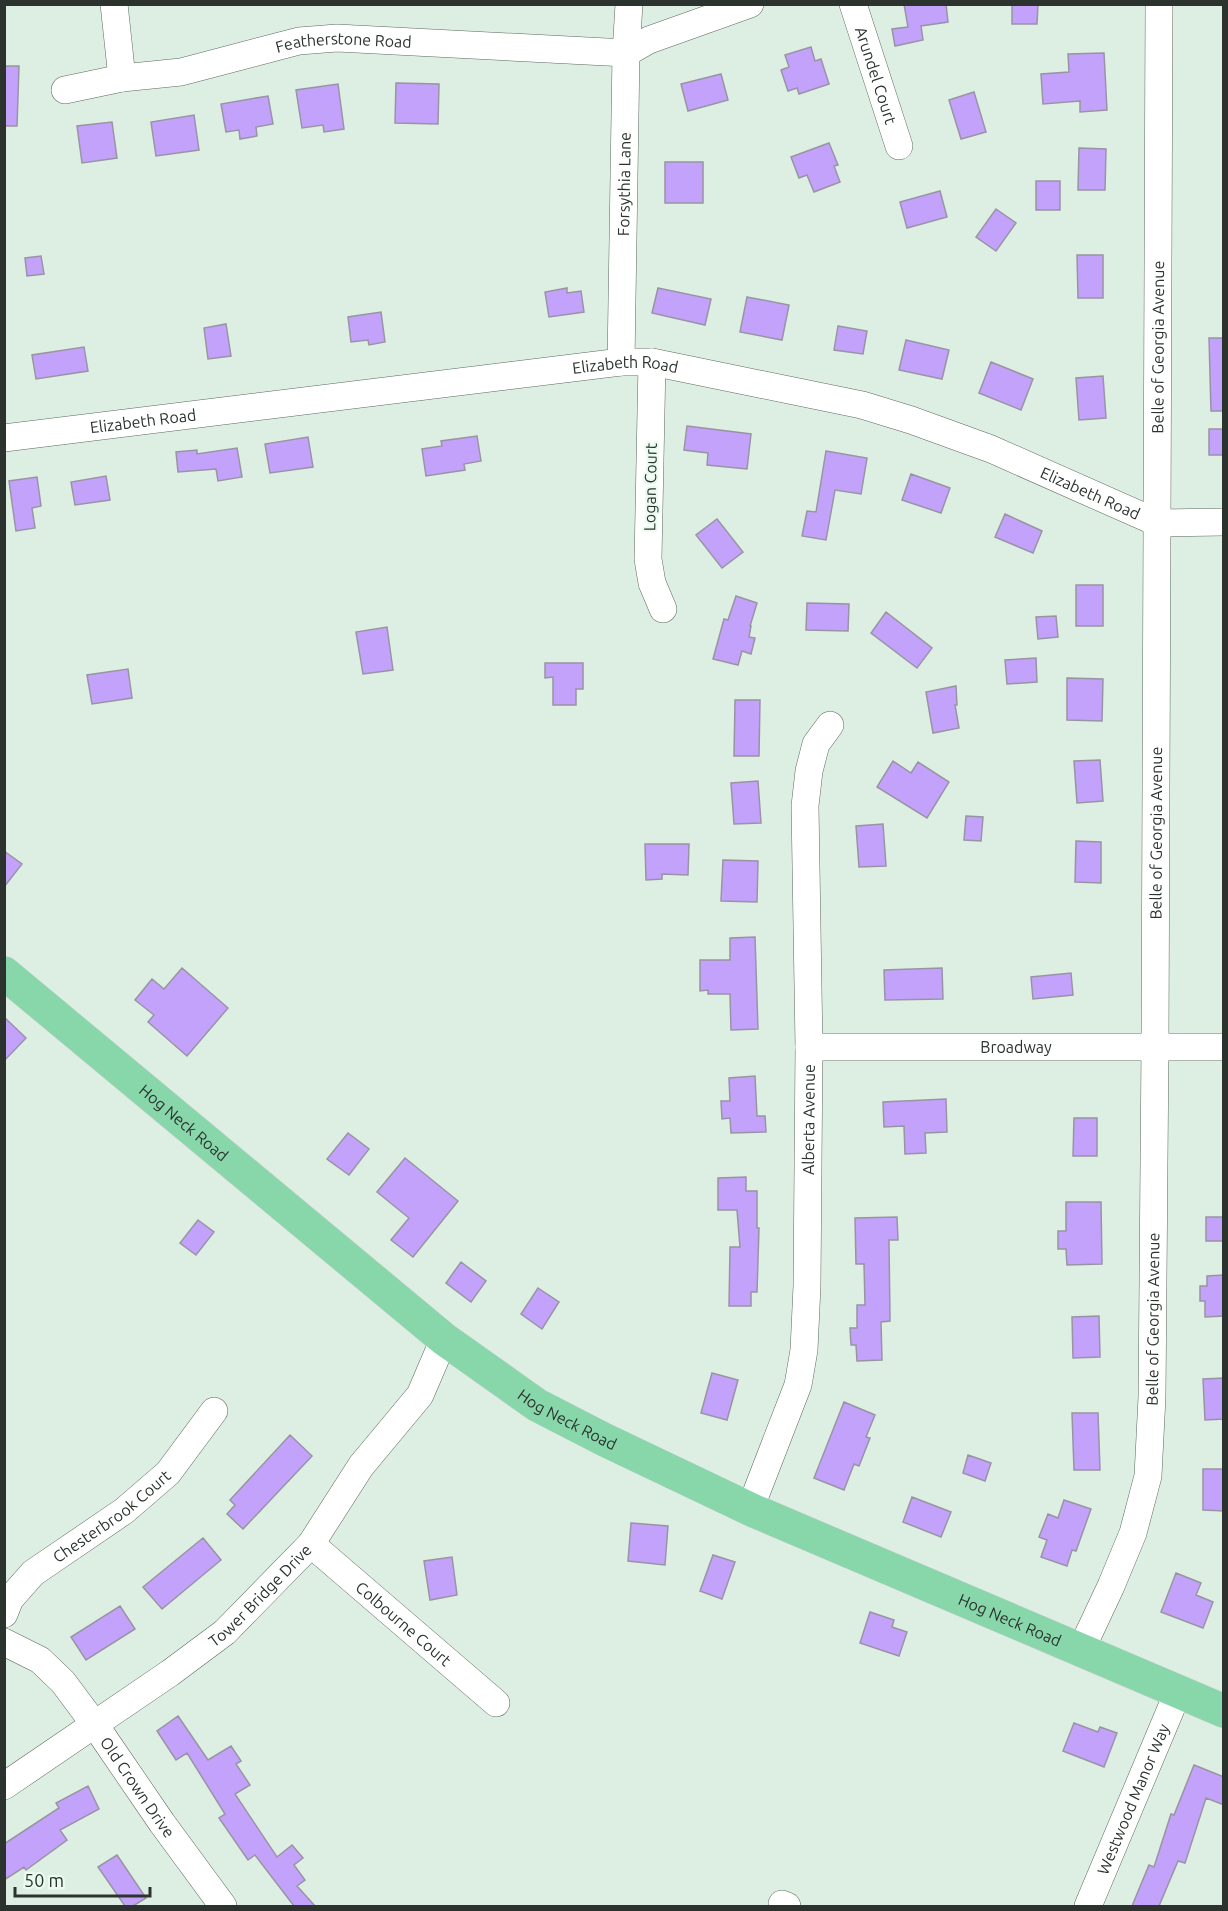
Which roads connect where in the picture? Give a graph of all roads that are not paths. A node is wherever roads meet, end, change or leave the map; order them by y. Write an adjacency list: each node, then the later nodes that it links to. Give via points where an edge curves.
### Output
1 (114, 4): 7 (street)
2 (628, 4): 6 (street, Forsythia Lane)
3 (750, 4): 6 (street, via 650,40)
4 (853, 4): 9 (street, Arundel Court)
5 (1159, 4): 14 (street, Belle of Georgia Avenue)
6 (626, 53): 7 (street, Featherstone Road, via 337,39 299,41 181,72); 10 (street, Forsythia Lane)
7 (122, 78): 8 (street, Featherstone Road)
8 (66, 90)
9 (899, 146)
10 (621, 362): 11 (street, Elizabeth Road); 12 (street, Elizabeth Road)
11 (652, 362): 14 (street, Elizabeth Road, via 862,405 911,420 991,449); 15 (street, Logan Court, via 648,559 652,583)
12 (4, 438)
13 (1224, 522): 14 (street, Elizabeth Road)
14 (1158, 523): 19 (street, Belle of Georgia Avenue)
15 (663, 609)
16 (830, 725): 18 (street, Alberta Avenue, via 816,744 808,771 805,806)
17 (4, 973): 21 (main road, Hog Neck Road)
18 (809, 1047): 19 (street, Broadway); 23 (street, Alberta Avenue, via 804,1350 798,1385)
19 (1155, 1047): 20 (street, Broadway); 27 (street, Belle of Georgia Avenue, via 1148,1476 1133,1533)
20 (1224, 1047)
21 (444, 1339): 23 (main road, Hog Neck Road, via 537,1405); 24 (street, Tower Bridge Drive, via 420,1395 361,1466)
22 (214, 1411): 25 (street, Chesterbrook Court, via 168,1473 124,1510 33,1574 10,1599)
23 (750, 1509): 27 (main road, Hog Neck Road)
24 (311, 1545): 29 (street, Colbourne Court); 31 (street, Tower Bridge Drive, via 225,1632)
25 (4, 1614)
26 (4, 1642): 31 (street, Old Crown Drive, via 40,1660 63,1682)
27 (1081, 1650): 28 (main road, Hog Neck Road)
28 (1178, 1692): 30 (main road, Hog Neck Road); 34 (street, Westwood Manor Way)
29 (496, 1703)
30 (1224, 1711)
31 (95, 1725): 32 (street, Tower Bridge Drive); 33 (street, Old Crown Drive)
32 (4, 1786)
33 (223, 1906)
34 (1088, 1906)

